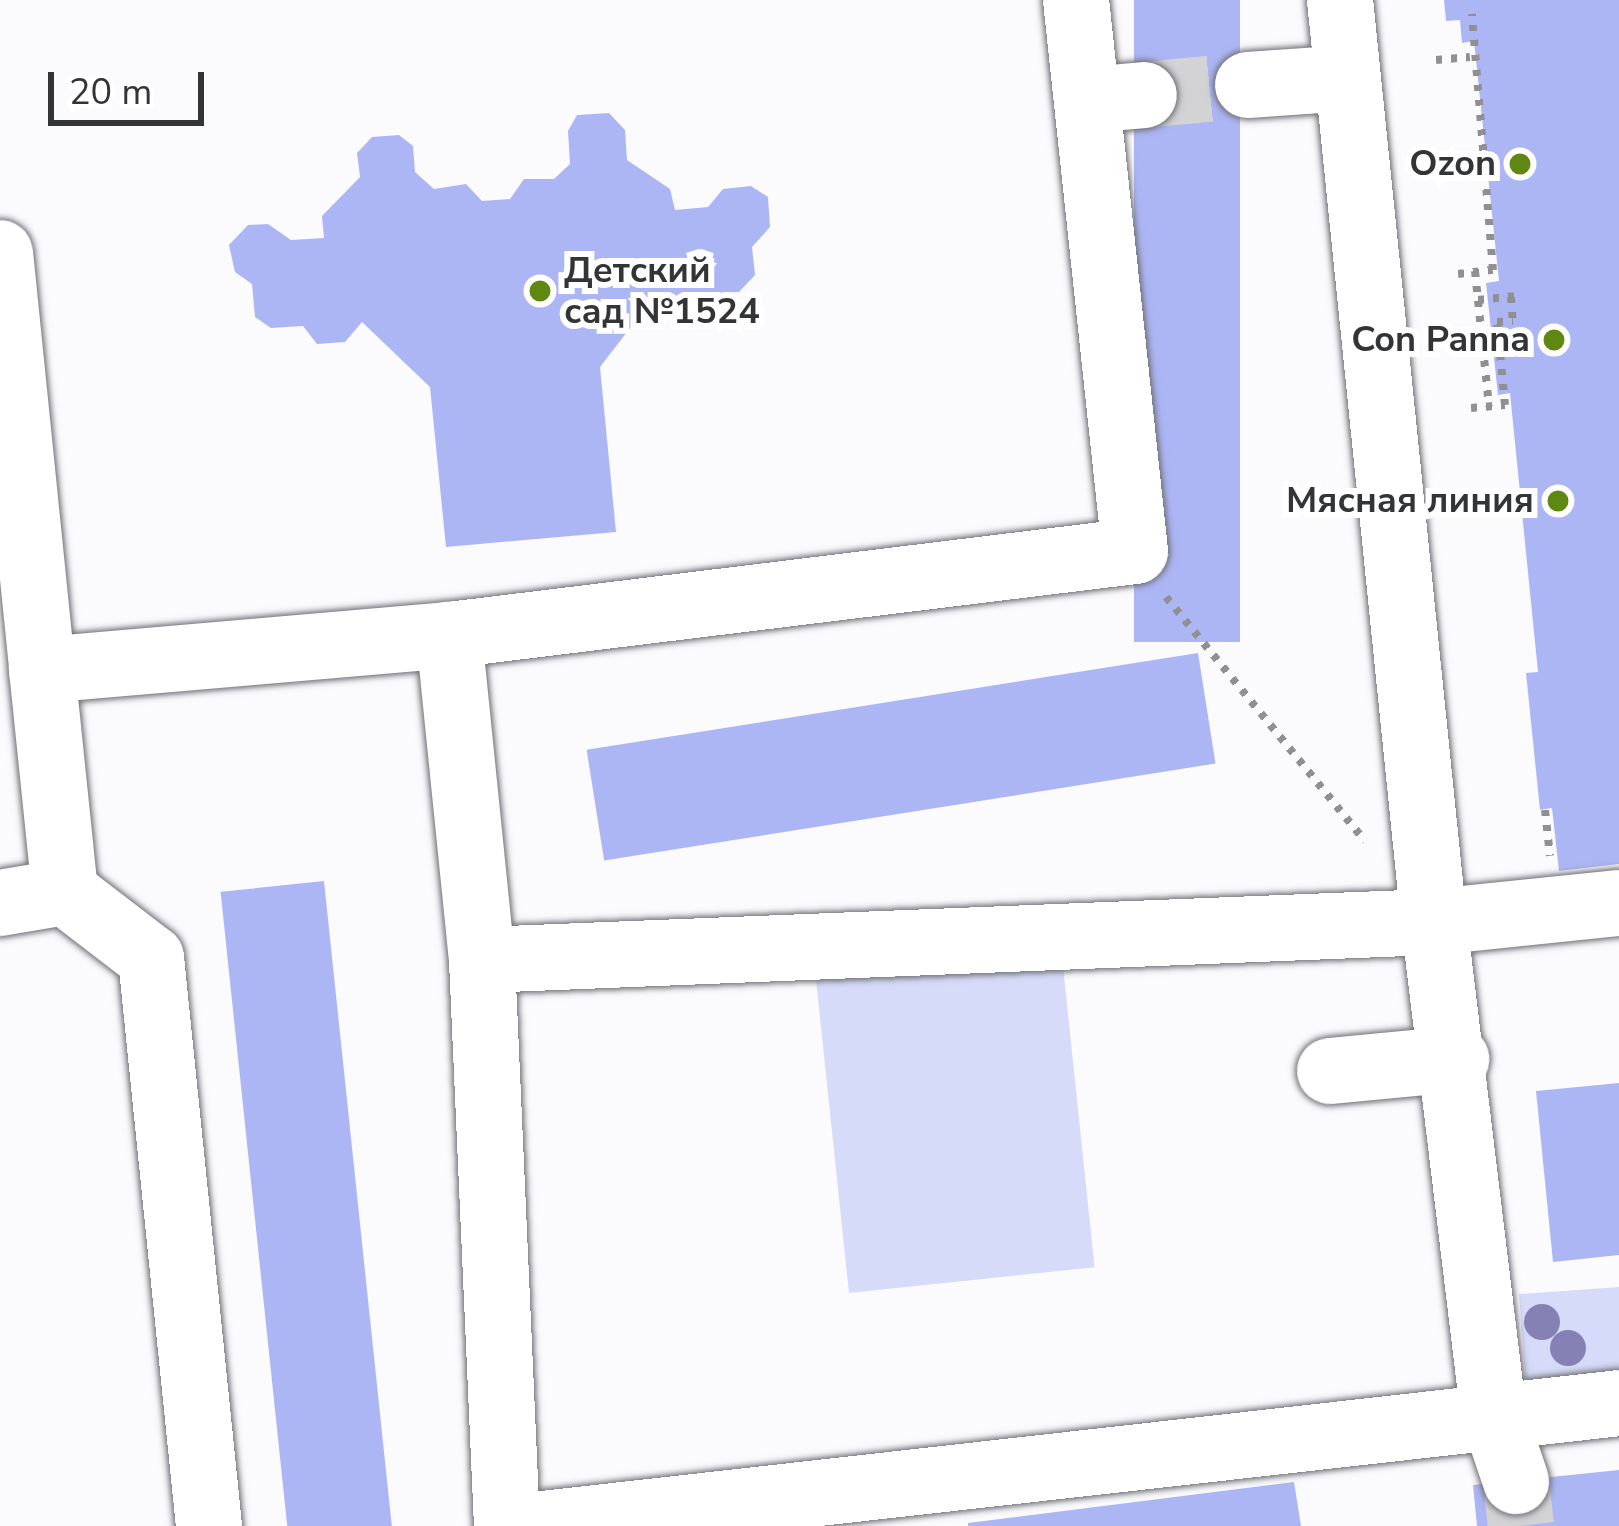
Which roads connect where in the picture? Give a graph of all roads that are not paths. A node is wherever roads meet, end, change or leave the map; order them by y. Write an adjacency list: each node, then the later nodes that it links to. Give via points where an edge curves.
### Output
1 (1076, 0): 6 (lane, via 1115,97 1135,551)
2 (1340, 0): 3 (lane)
3 (1347, 78): 4 (lane); 11 (lane)
4 (1248, 86)
5 (0, 253): 7 (lane)
6 (449, 634): 7 (lane); 12 (lane)
7 (42, 670): 8 (lane)
8 (65, 892): 9 (lane); 18 (lane, via 151,958)
9 (0, 903)
10 (1619, 903): 11 (lane)
11 (1434, 922): 12 (lane); 13 (lane)
12 (482, 960): 19 (lane)
13 (1456, 1059): 14 (lane); 16 (lane)
14 (1330, 1072)
15 (1619, 1403): 16 (lane)
16 (1493, 1413): 17 (lane); 20 (lane)
17 (1516, 1480)
18 (209, 1526)
19 (508, 1526)
20 (525, 1526)

